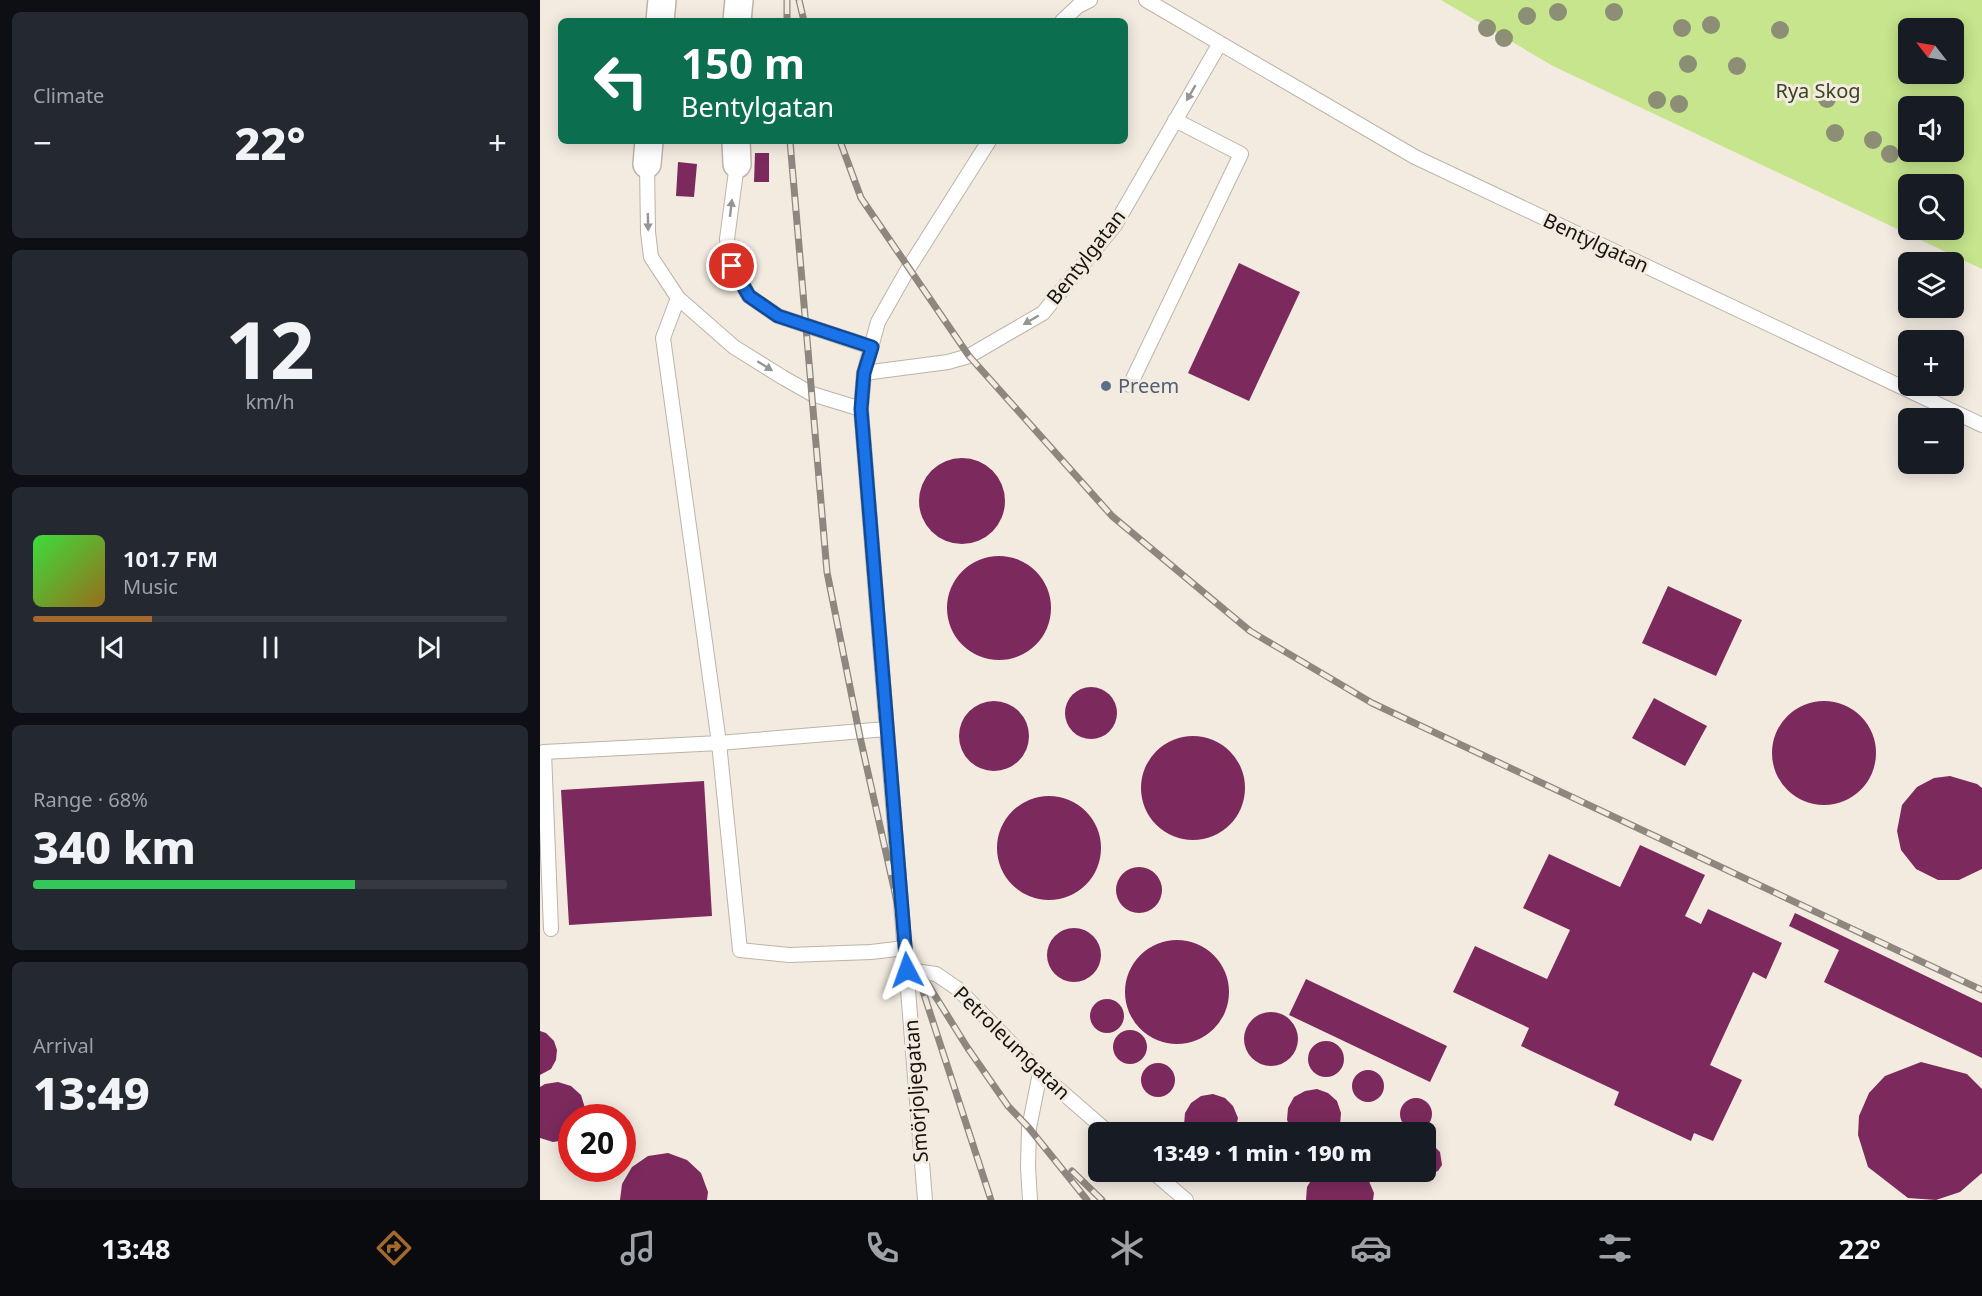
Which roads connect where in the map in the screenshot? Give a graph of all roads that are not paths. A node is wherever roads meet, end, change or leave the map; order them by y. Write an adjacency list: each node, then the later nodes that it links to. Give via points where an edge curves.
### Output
1 (662, 0): 5 (street)
2 (739, 0): 6 (street)
3 (1090, 0): 7 (lane)
4 (1146, 0): 8 (lane, Bentylgatan)
5 (660, 18)
6 (737, 18)
7 (1065, 18)
8 (1220, 43): 9 (lane, Bentylgatan, one-way to 9); 18 (lane, Bentylgatan, via 1415,157)
9 (1175, 120): 15 (lane, Bentylgatan, one-way to 15, via 1115,225 1043,312 969,356); 16 (lane, via 1241,154)
10 (987, 144): 14 (lane, via 888,304 878,322)
11 (648, 152): 13 (lane, one-way to 13, via 651,257)
12 (736, 152): 14 (lane, one-way to 12, via 778,316 749,296 732,266 728,239)
13 (678, 298): 17 (lane, one-way to 17, via 734,347 782,377 812,394); 20 (lane, via 663,338)
14 (872, 347): 15 (lane)
15 (864, 373): 17 (lane, Smörjoljegatan)
16 (1130, 385)
17 (861, 409): 19 (lane, Smörjoljegatan)
18 (1982, 425)
19 (886, 729): 20 (lane); 22 (lane, Smörjoljegatan)
20 (719, 743): 21 (lane, via 544,752); 22 (lane, via 740,950 789,955)
21 (551, 928)
22 (905, 948): 23 (lane, Smörjoljegatan)
23 (907, 970): 24 (lane, Petroleumgatan, via 936,974 958,989); 27 (lane, Smörjoljegatan)
24 (1040, 1073): 25 (lane, Petroleumgatan); 28 (lane, via 1029,1128)
25 (1096, 1122)
26 (1165, 1182): 29 (lane)
27 (925, 1200)
28 (1030, 1200)
29 (1186, 1200)

